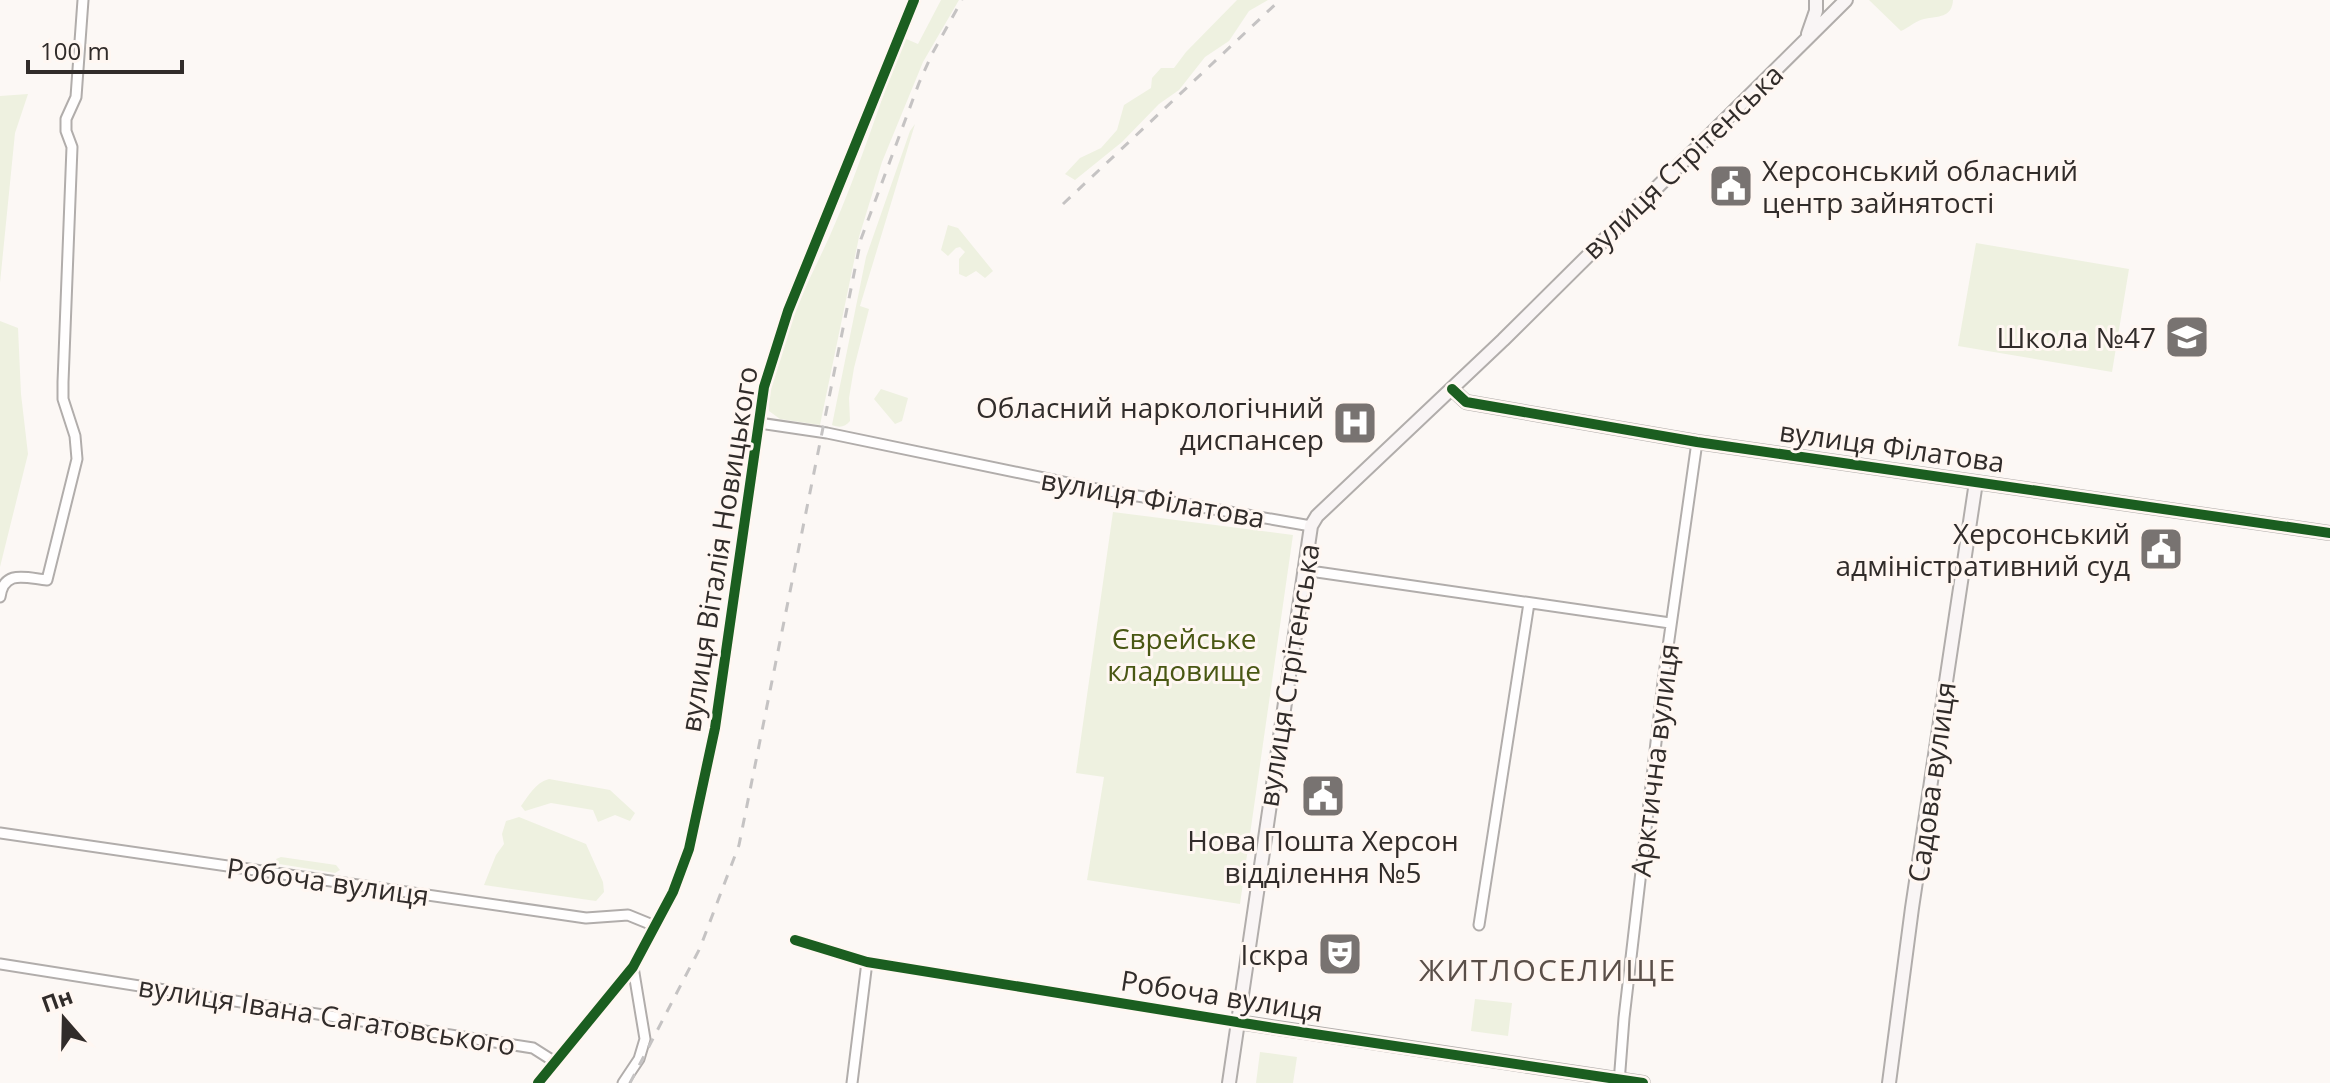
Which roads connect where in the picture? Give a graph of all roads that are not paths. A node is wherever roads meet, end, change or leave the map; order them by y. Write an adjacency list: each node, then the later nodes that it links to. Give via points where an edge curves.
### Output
1 (83, 0): 13 (street, via 76,97 66,119 72,147 63,399 77,459 47,580 8,579)
2 (914, 0): 7 (street, вулиця Віталія Новицького, via 788,311 764,387)
3 (1816, 0): 5 (street, вулиця Стрітенська)
4 (1846, 0): 5 (street, вулиця Стрітенська)
5 (1806, 41): 6 (street, вулиця Стрітенська)
6 (1452, 389): 8 (street, вулиця Філатова, via 1466,402); 10 (street, вулиця Стрітенська)
7 (759, 423): 10 (street, вулиця Філатова); 18 (street, вулиця Віталія Новицького, via 715,728 689,849)
8 (1697, 442): 9 (street, вулиця Філатова); 15 (street, Арктична вулиця)
9 (1976, 482): 11 (street, вулиця Філатова); 31 (street, Садова вулиця)
10 (1311, 526): 12 (street, вулиця Стрітенська)
11 (2330, 533)
12 (1303, 570): 14 (street); 23 (street, вулиця Стрітенська)
13 (0, 597)
14 (1529, 603): 15 (street); 17 (street)
15 (1670, 623): 25 (street, Арктична вулиця)
16 (0, 833): 18 (street, Робоча вулиця, via 586,918 628,915)
17 (1479, 925)
18 (655, 926): 22 (street, вулиця Віталія Новицького)
19 (795, 940): 20 (street, Робоча вулиця)
20 (867, 962): 23 (street, Робоча вулиця); 28 (street)
21 (0, 964): 24 (street, вулиця Івана Сагатовського, via 533,1048)
22 (633, 967): 24 (street, вулиця Віталія Новицького); 27 (street, via 645,1039)
23 (1238, 1022): 25 (street, Робоча вулиця); 29 (street, вулиця Стрітенська)
24 (555, 1062): 26 (street, вулиця Віталія Новицького)
25 (1620, 1081): 30 (street, Робоча вулиця)
26 (538, 1083)
27 (623, 1083)
28 (852, 1083)
29 (1229, 1083)
30 (1643, 1083)
31 (1889, 1083)

